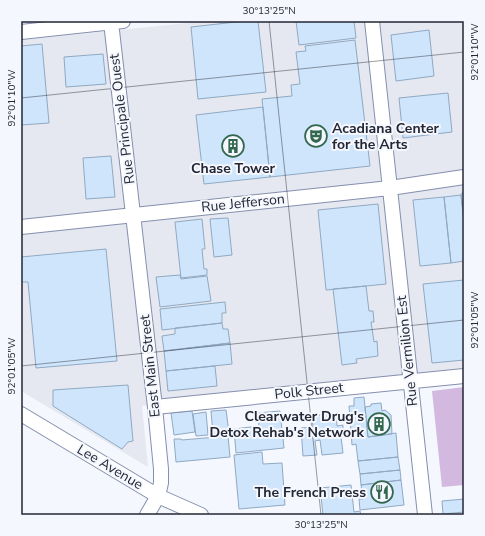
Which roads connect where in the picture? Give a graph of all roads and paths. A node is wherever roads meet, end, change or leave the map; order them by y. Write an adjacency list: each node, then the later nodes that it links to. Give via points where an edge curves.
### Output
1 (372, 21): 6 (street, Rue Vermilion Est)
2 (117, 22): 3 (street); 7 (street, Rue Principale Ouest)
3 (45, 25): 4 (street)
4 (21, 32)
5 (464, 177): 6 (street, Rue Jefferson)
6 (390, 188): 7 (street, Rue Jefferson); 10 (street, Rue Vermilion Est)
7 (133, 215): 8 (street, Rue Jefferson); 11 (street, East Main Street)
8 (21, 227)
9 (464, 376): 10 (street, Polk Street)
10 (410, 381): 11 (street, Polk Street); 16 (street, Rue Vermilion Est)
11 (155, 407): 13 (street, East Main Street, via 161,469)
12 (21, 414): 13 (street, Lee Avenue)
13 (158, 496): 14 (street, East Main Street); 15 (street, Lee Avenue)
14 (147, 515)
15 (201, 515)
16 (425, 515)

